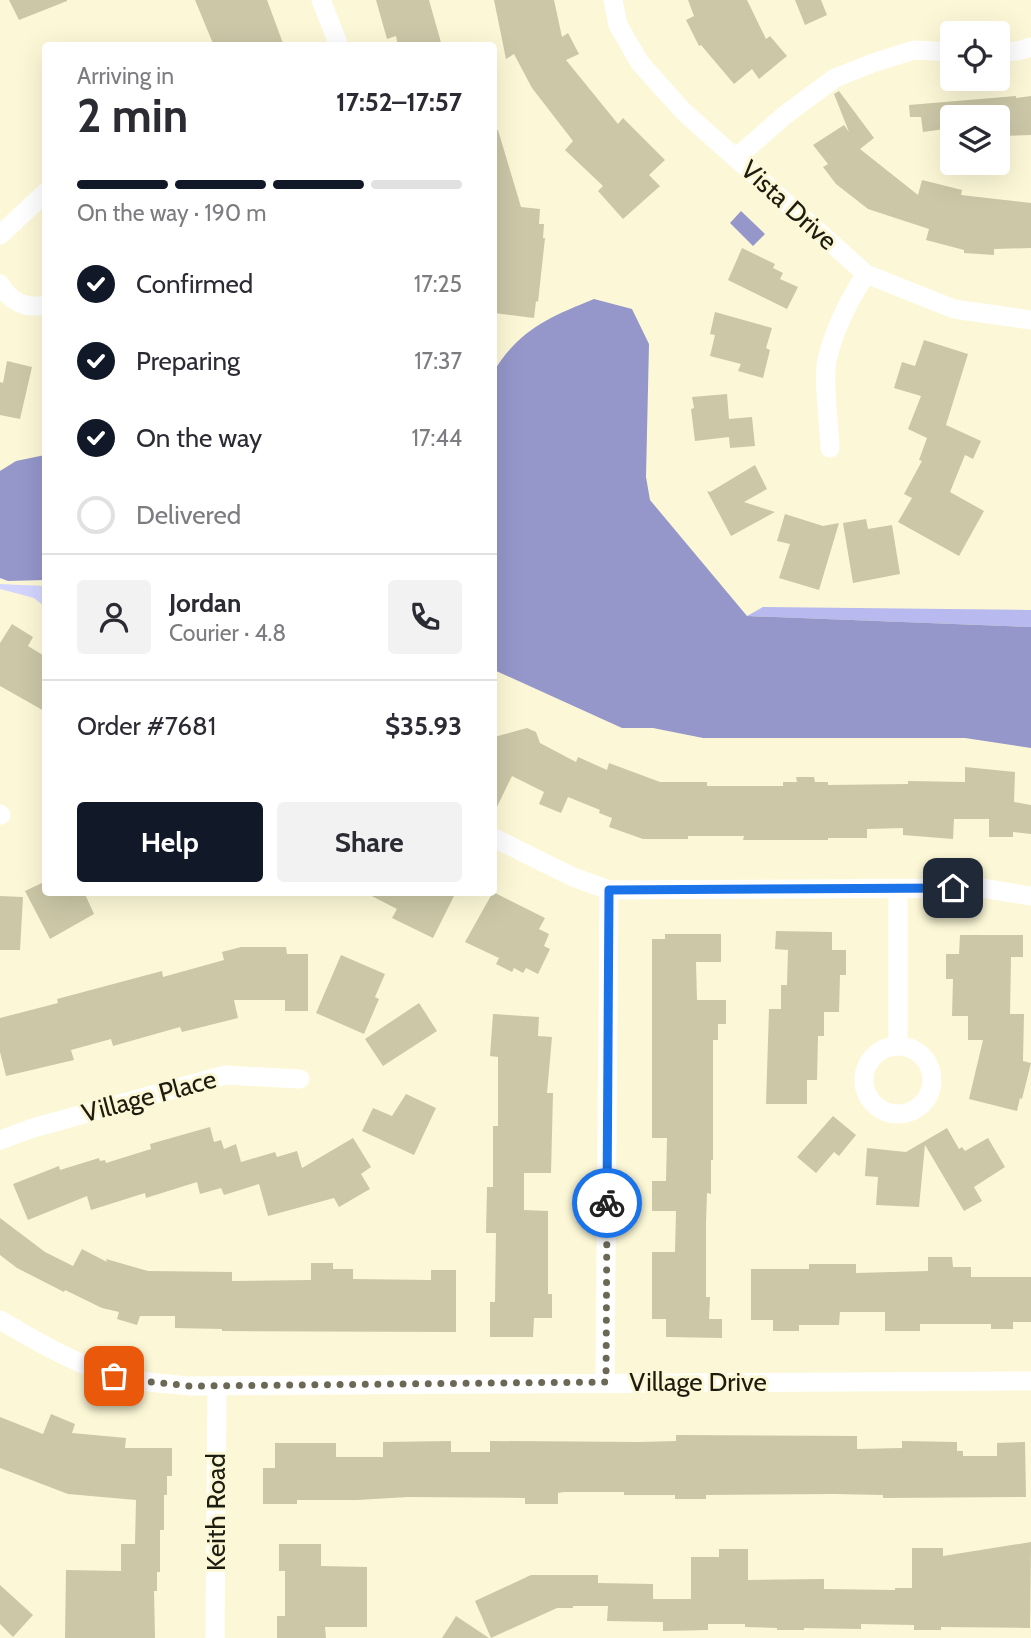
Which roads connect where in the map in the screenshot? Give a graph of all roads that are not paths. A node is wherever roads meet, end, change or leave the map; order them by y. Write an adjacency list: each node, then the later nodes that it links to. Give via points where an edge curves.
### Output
1 (321, 0): 3 (street)
2 (613, 0): 7 (street, Vista Drive, via 618,25 640,63 684,112)
3 (337, 42)
4 (1031, 47): 6 (street)
5 (940, 51): 7 (street, via 914,50 835,78)
6 (1010, 51)
7 (737, 158): 10 (street, Vista Drive)
8 (42, 196): 9 (street)
9 (0, 235)
10 (866, 274): 13 (street, Vista Drive, via 954,309); 14 (street, via 840,322 827,362)
11 (0, 284): 12 (street, via 24,305)
12 (42, 306)
13 (1031, 320)
14 (830, 448)
15 (497, 839): 17 (street)
16 (898, 889): 17 (street); 18 (street, via 981,888); 19 (street)
17 (609, 890): 24 (street)
18 (1031, 896)
19 (898, 1046)
20 (300, 1079): 21 (street, Village Place, via 225,1075)
21 (0, 1140)
22 (0, 1320): 25 (street, Village Drive, via 49,1349 114,1376)
23 (1031, 1381): 24 (street, Village Drive)
24 (606, 1382): 25 (street, Village Drive)
25 (216, 1386): 26 (street, Keith Road)
26 (215, 1638)

